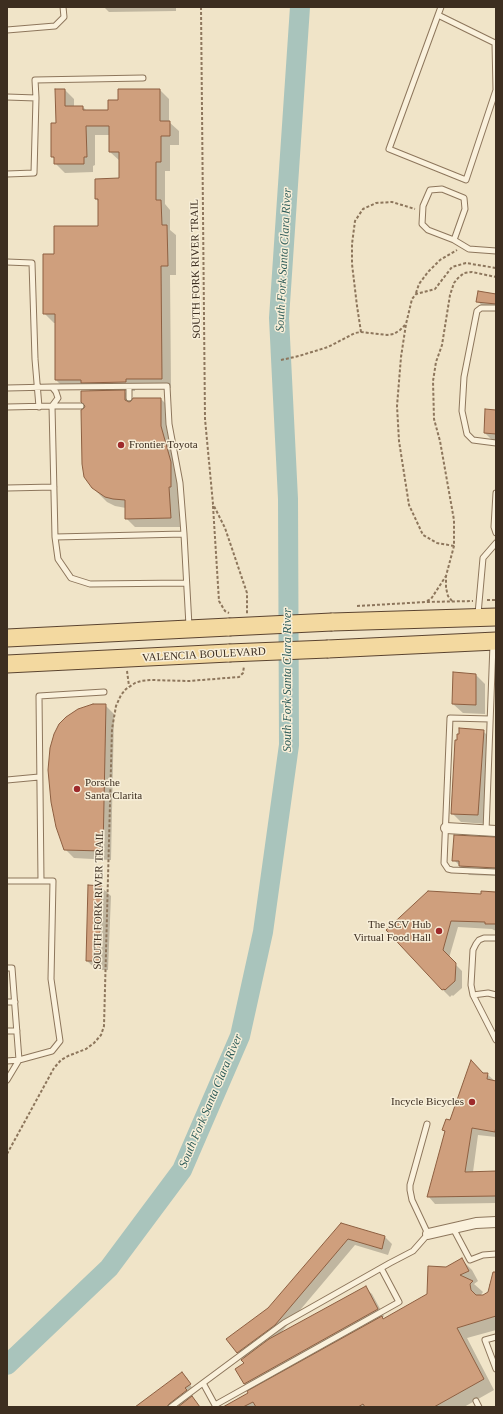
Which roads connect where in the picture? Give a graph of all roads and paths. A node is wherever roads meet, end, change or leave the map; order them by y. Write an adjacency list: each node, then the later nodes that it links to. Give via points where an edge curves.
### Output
1 (63, 7): 5 (lane, via 64,17 55,26)
2 (201, 7): 36 (path, SOUTH FORK RIVER TRAIL, via 205,419)
3 (441, 7): 4 (lane)
4 (438, 15): 6 (lane); 6 (lane, via 389,149 466,180 496,90)
5 (7, 30)
6 (496, 43)
7 (143, 78): 9 (lane, via 35,80)
8 (7, 97): 9 (lane)
9 (36, 98): 10 (lane, via 34,173)
10 (7, 174)
11 (422, 211): 12 (lane, via 422,224 428,230); 12 (lane, via 430,190 442,189 464,198 465,209); 21 (path, via 392,202 376,203 363,209 355,221 352,264)
12 (454, 240): 13 (lane)
13 (466, 248): 14 (lane); 18 (path, via 440,260 419,284)
14 (496, 251)
15 (7, 262): 23 (lane, via 32,263)
16 (496, 268): 18 (path, via 473,263 459,264 452,267 435,289)
17 (496, 277): 42 (path, via 464,273 454,283 435,368 434,419 454,520)
18 (416, 294): 20 (path, via 412,299)
19 (496, 308): 32 (lane, via 482,308 477,311 464,377 462,411 467,434 472,440)
20 (406, 324): 21 (path, via 394,334); 42 (path, via 397,406 399,441 410,505 423,535 437,543)
21 (362, 332): 22 (path, via 328,347)
22 (281, 360)
23 (38, 387): 24 (lane); 26 (lane); 31 (lane)
24 (52, 387): 25 (lane); 28 (lane, via 58,398)
25 (129, 387): 27 (lane); 39 (lane, via 167,386 168,424 180,483)
26 (7, 388)
27 (129, 398)
28 (52, 406): 29 (lane); 31 (lane); 33 (lane)
29 (81, 406)
30 (7, 407): 31 (lane)
31 (39, 407)
32 (496, 443)
33 (54, 487): 34 (lane); 40 (lane)
34 (7, 488)
35 (496, 493): 38 (lane)
36 (213, 504): 37 (path, SOUTH FORK RIVER TRAIL); 52 (path, via 219,601)
37 (225, 528)
38 (496, 533)
39 (184, 534): 40 (lane); 44 (lane)
40 (55, 537): 44 (lane, via 58,559 71,578 90,584)
41 (496, 543): 45 (lane, via 483,558)
42 (454, 546): 43 (path)
43 (446, 576): 47 (path, via 448,596); 48 (path, via 431,599)
44 (186, 583): 53 (lane)
45 (479, 600): 46 (path); 47 (path); 50 (lane)
46 (496, 600)
47 (452, 601): 48 (path)
48 (426, 602): 49 (path)
49 (384, 604)
50 (477, 617): 51 (main road); 52 (main road, bridge, via 332,622)
51 (496, 617)
52 (229, 620): 53 (main road)
53 (189, 629): 54 (main road)
54 (7, 638)
55 (495, 641): 56 (main road, VALENCIA BOULEVARD, bridge); 61 (lane)
56 (7, 664)
57 (126, 668): 59 (path)
58 (201, 680): 59 (path, via 140,681)
59 (129, 687): 82 (path, SOUTH FORK RIVER TRAIL, via 121,695 116,706 112,729 104,1026 94,1043 61,1060 54,1068)
60 (104, 692): 62 (lane, via 39,696)
61 (490, 719): 64 (lane, via 450,718); 65 (lane)
62 (39, 777): 63 (lane); 68 (lane)
63 (7, 780)
64 (446, 828): 65 (street); 66 (lane, via 444,862 448,869)
65 (491, 831)
66 (496, 872)
67 (7, 881): 68 (lane)
68 (41, 881): 78 (lane, via 53,881 51,979 60,1041 52,1051)
69 (496, 938): 71 (lane, via 479,940 473,950)
70 (7, 968): 74 (lane, via 12,968)
71 (473, 995): 72 (lane); 77 (lane)
72 (496, 995)
73 (7, 1002): 74 (lane)
74 (15, 1002): 76 (lane)
75 (7, 1031): 76 (lane)
76 (17, 1031): 78 (lane)
77 (496, 1040)
78 (19, 1060): 79 (lane); 80 (lane)
79 (7, 1061)
80 (7, 1080)
81 (427, 1124): 85 (lane, via 410,1190)
82 (7, 1154)
83 (496, 1222): 84 (street)
84 (453, 1228): 85 (street); 86 (lane, via 470,1260)
85 (428, 1234): 87 (lane, via 413,1251)
86 (496, 1254)
87 (381, 1268): 90 (lane, via 284,1323); 92 (lane, via 399,1302)
88 (496, 1337): 89 (lane, via 485,1340)
89 (496, 1369)
90 (203, 1383): 92 (lane); 93 (lane)
91 (476, 1401): 94 (lane)
92 (215, 1406)
93 (171, 1407)
94 (479, 1407)

